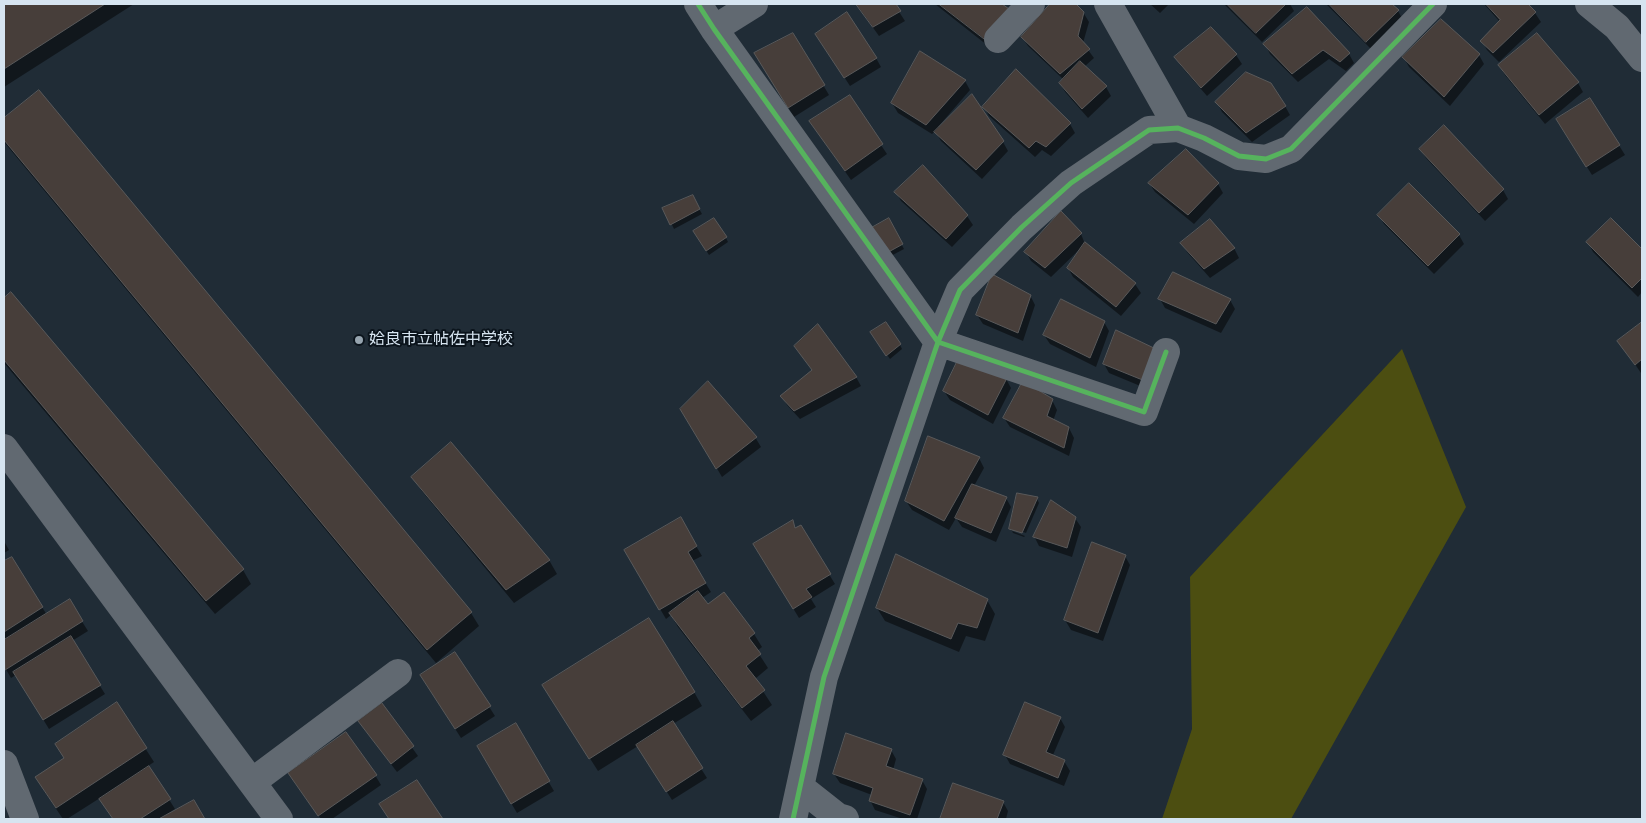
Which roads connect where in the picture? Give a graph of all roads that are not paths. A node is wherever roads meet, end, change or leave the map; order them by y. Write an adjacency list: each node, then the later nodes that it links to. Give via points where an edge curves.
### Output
1 (698, 4): 7 (street)
2 (754, 4): 7 (street)
3 (1031, 4): 8 (street)
4 (1108, 4): 10 (street)
5 (1589, 4): 9 (street, via 1618,27)
6 (1430, 5): 10 (street, via 1291,149 1266,158 1239,156)
7 (714, 29): 11 (street)
8 (998, 39)
9 (1642, 58)
10 (1178, 128): 11 (street, via 1149,130 1072,183 1029,221 960,290)
11 (938, 342): 12 (street, via 1144,412); 17 (street, via 824,677)
12 (1166, 352)
13 (4, 448): 16 (street)
14 (398, 673): 16 (street)
15 (4, 764): 18 (street)
16 (252, 782): 19 (street)
17 (800, 787): 20 (street); 21 (street)
18 (25, 819)
19 (279, 819)
20 (793, 819)
21 (845, 819)

